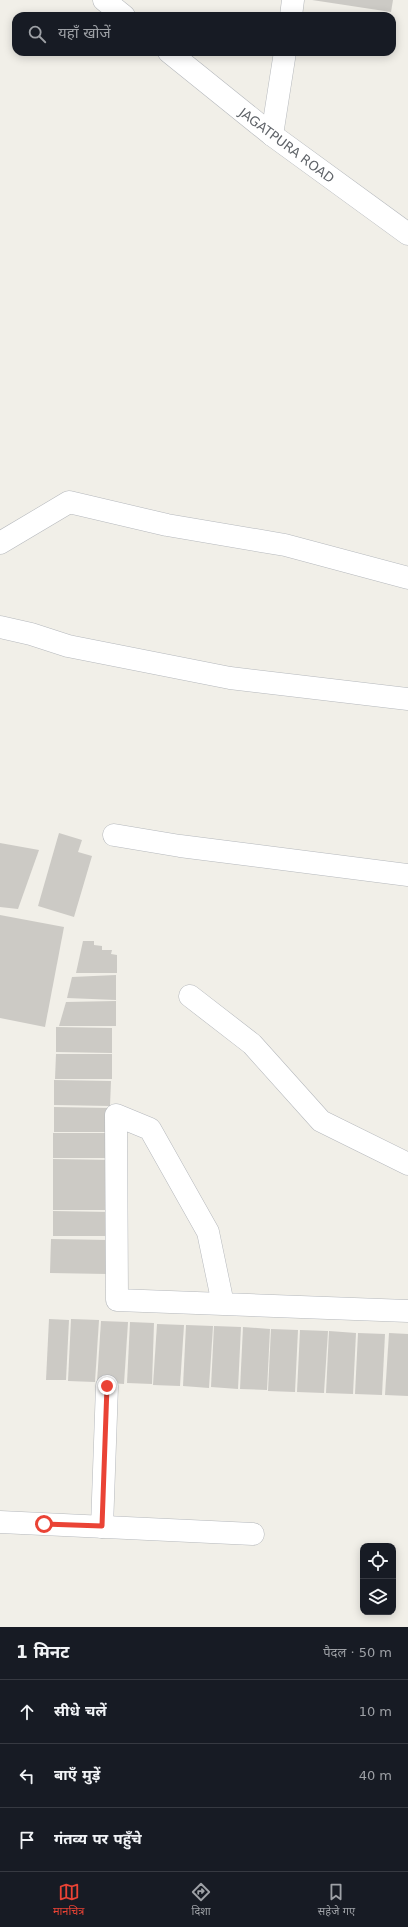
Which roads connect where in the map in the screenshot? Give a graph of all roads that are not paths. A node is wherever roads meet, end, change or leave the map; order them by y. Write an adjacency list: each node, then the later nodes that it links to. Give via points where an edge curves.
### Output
1 (104, 0): 3 (street)
2 (293, 0): 4 (street)
3 (119, 12)
4 (291, 12)
5 (173, 56): 7 (street, JAGATPURA ROAD)
6 (284, 56): 7 (street)
7 (272, 135): 8 (street, JAGATPURA ROAD)
8 (408, 234)
9 (0, 543): 10 (street, via 69,502 167,524 285,545)
10 (408, 578)
11 (0, 627): 12 (street, via 68,646 230,678)
12 (408, 699)
13 (114, 835): 14 (street, via 180,846)
14 (408, 875)
15 (190, 996): 16 (street, via 252,1044 321,1121)
16 (408, 1164)
17 (223, 1304): 17 (street, via 117,1300 116,1115 150,1129 208,1232); 18 (street)
18 (408, 1311)
19 (107, 1386): 21 (street)
20 (0, 1522): 21 (street)
21 (102, 1526): 22 (street)
22 (253, 1534)

